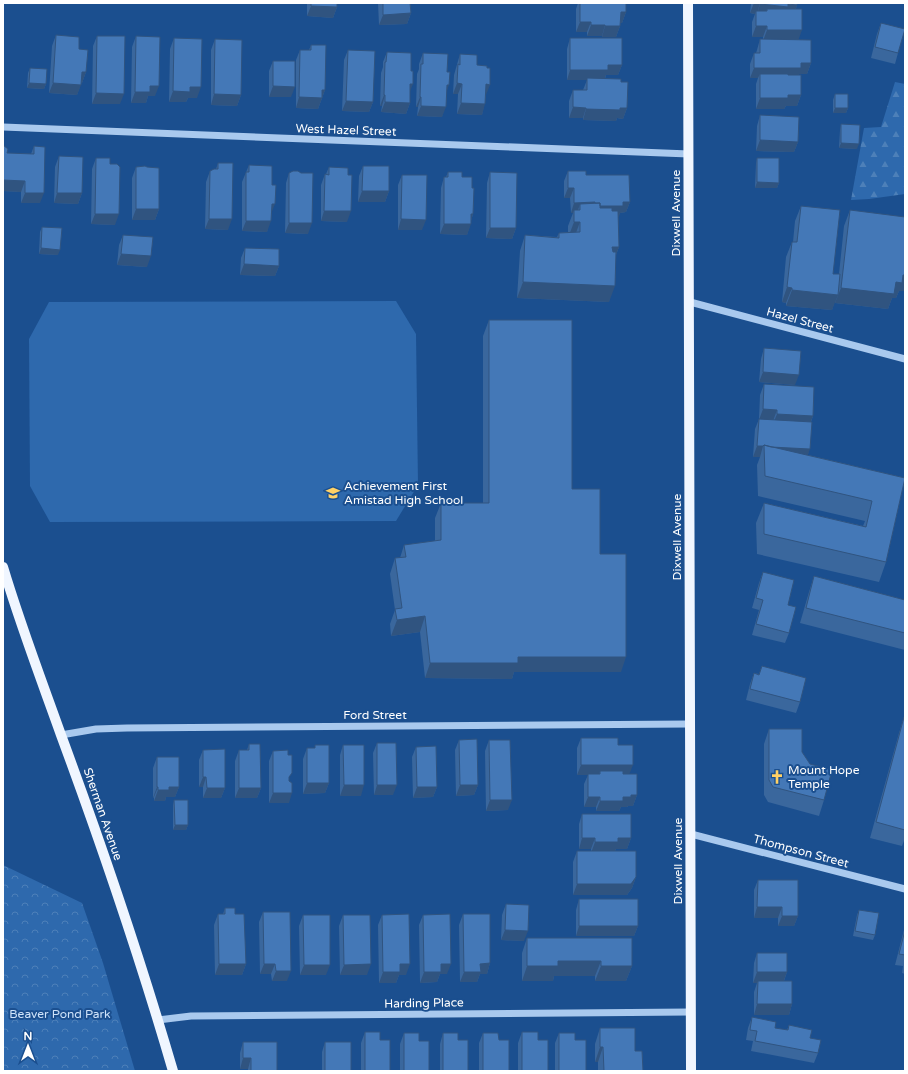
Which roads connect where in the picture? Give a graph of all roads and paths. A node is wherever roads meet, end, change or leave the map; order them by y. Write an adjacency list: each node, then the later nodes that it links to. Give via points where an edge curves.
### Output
1 (688, 3): 3 (main road, Dixwell Avenue)
2 (3, 127): 3 (street, West Hazel Street)
3 (689, 154): 4 (main road, Dixwell Avenue)
4 (690, 302): 5 (street, Hazel Street); 7 (main road, Dixwell Avenue)
5 (905, 360)
6 (3, 566): 8 (main road, Sherman Avenue, via 32,656)
7 (690, 724): 8 (street, Ford Street, via 127,728 96,729); 9 (main road, Dixwell Avenue)
8 (62, 735): 12 (main road, Sherman Avenue)
9 (691, 834): 10 (street, Thompson Street); 11 (main road, Dixwell Avenue)
10 (905, 889)
11 (690, 1012): 12 (street, Harding Place, via 191,1016); 14 (main road, Dixwell Avenue)
12 (158, 1020): 13 (main road, Sherman Avenue)
13 (173, 1071)
14 (691, 1071)

